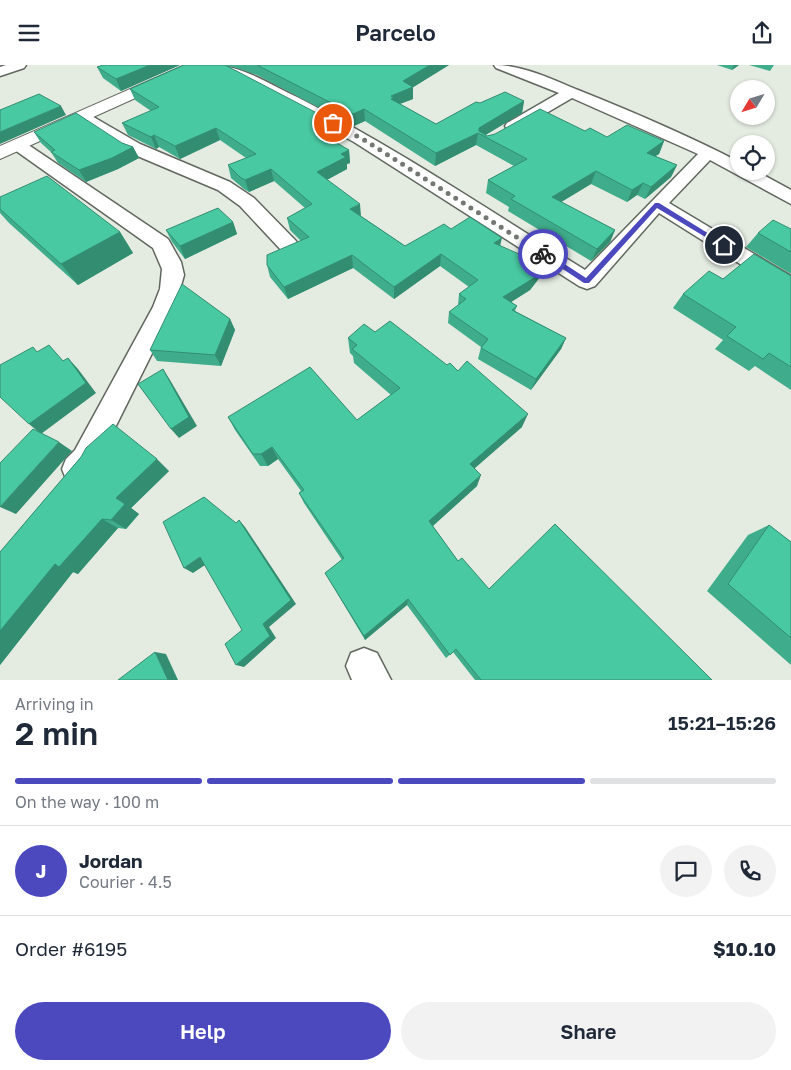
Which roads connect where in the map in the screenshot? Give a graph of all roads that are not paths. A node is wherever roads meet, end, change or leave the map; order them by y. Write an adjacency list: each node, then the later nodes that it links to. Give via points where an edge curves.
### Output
1 (19, 65): 5 (street)
2 (197, 65): 7 (street)
3 (218, 65): 14 (street, via 267,87 366,141 587,281)
4 (501, 65): 6 (street)
5 (0, 72)
6 (571, 92): 8 (street); 10 (street)
7 (83, 116): 9 (street); 15 (street, via 134,148 224,186 247,202)
8 (503, 132)
9 (9, 149): 17 (street, via 161,244 173,265 174,284 164,307 85,459)
10 (709, 152): 11 (street); 14 (street)
11 (730, 164)
12 (759, 180): 13 (street)
13 (791, 198)
14 (657, 205): 16 (street)
15 (289, 246)
16 (791, 286)
17 (59, 489)

